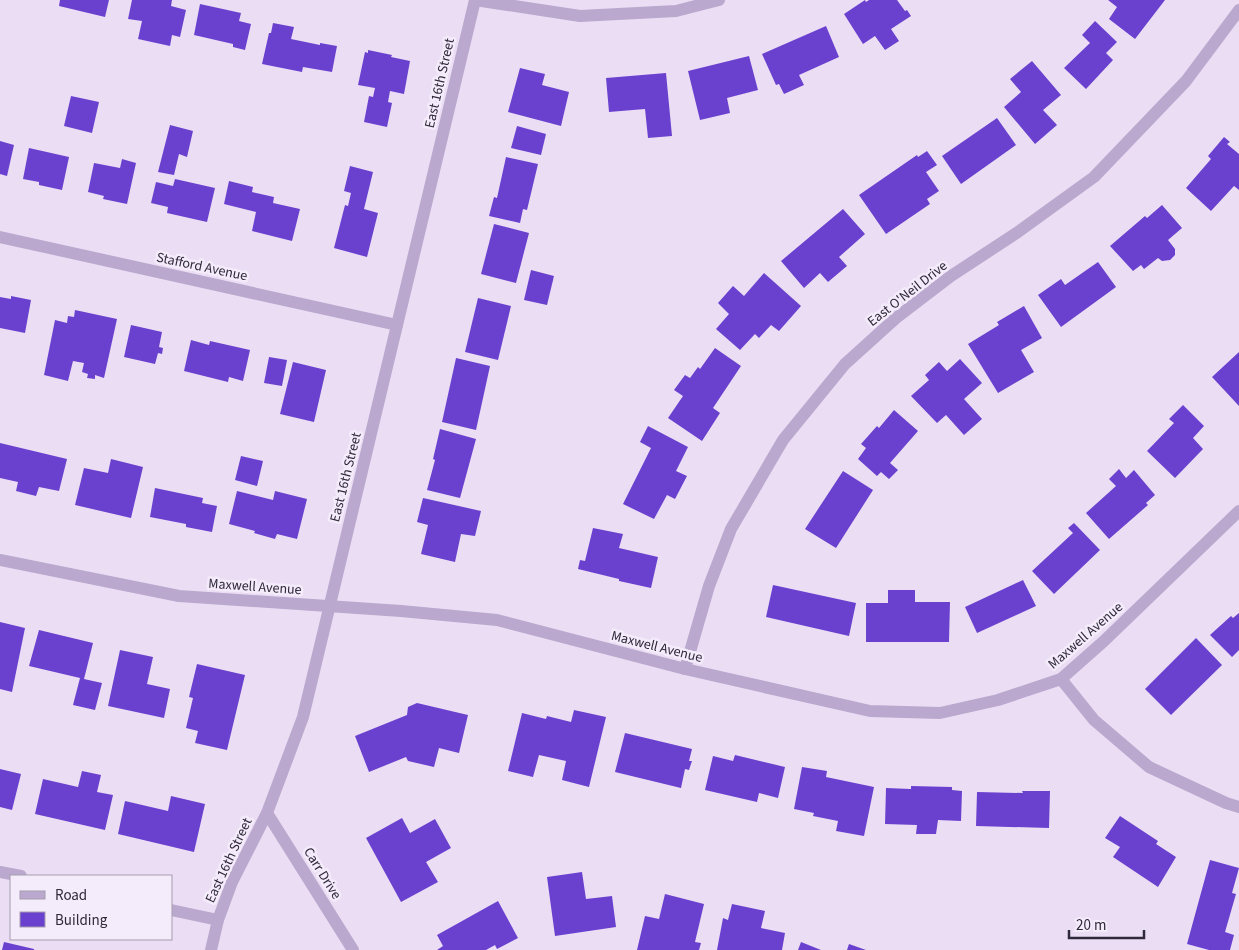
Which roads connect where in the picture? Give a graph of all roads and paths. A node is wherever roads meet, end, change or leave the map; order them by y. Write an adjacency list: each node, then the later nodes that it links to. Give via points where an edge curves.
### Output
1 (475, 0): 2 (street, via 580,16 676,11); 5 (street, East 16th Street)
2 (719, 0)
3 (1239, 10): 9 (street, East O'Neil Drive, via 1186,81 1094,177 951,276 896,318 845,364 783,440 731,529 709,586)
4 (0, 237): 5 (street, Stafford Avenue)
5 (397, 325): 8 (street, East 16th Street)
6 (1239, 511): 10 (street, Maxwell Avenue)
7 (0, 560): 8 (street, Maxwell Avenue, via 179,596)
8 (329, 606): 9 (street, Maxwell Avenue, via 497,620); 12 (street, East 16th Street, via 303,717)
9 (685, 669): 10 (street, Maxwell Avenue, via 870,711 940,713 998,700)
10 (1061, 679): 11 (street, via 1094,720 1149,767)
11 (1239, 807)
12 (267, 812): 16 (street, East 16th Street, via 232,882); 18 (street, Carr Drive)
13 (0, 872): 14 (street)
14 (16, 875)
15 (172, 910): 16 (street)
16 (218, 920): 17 (street, East 16th Street)
17 (211, 950)
18 (353, 950)

